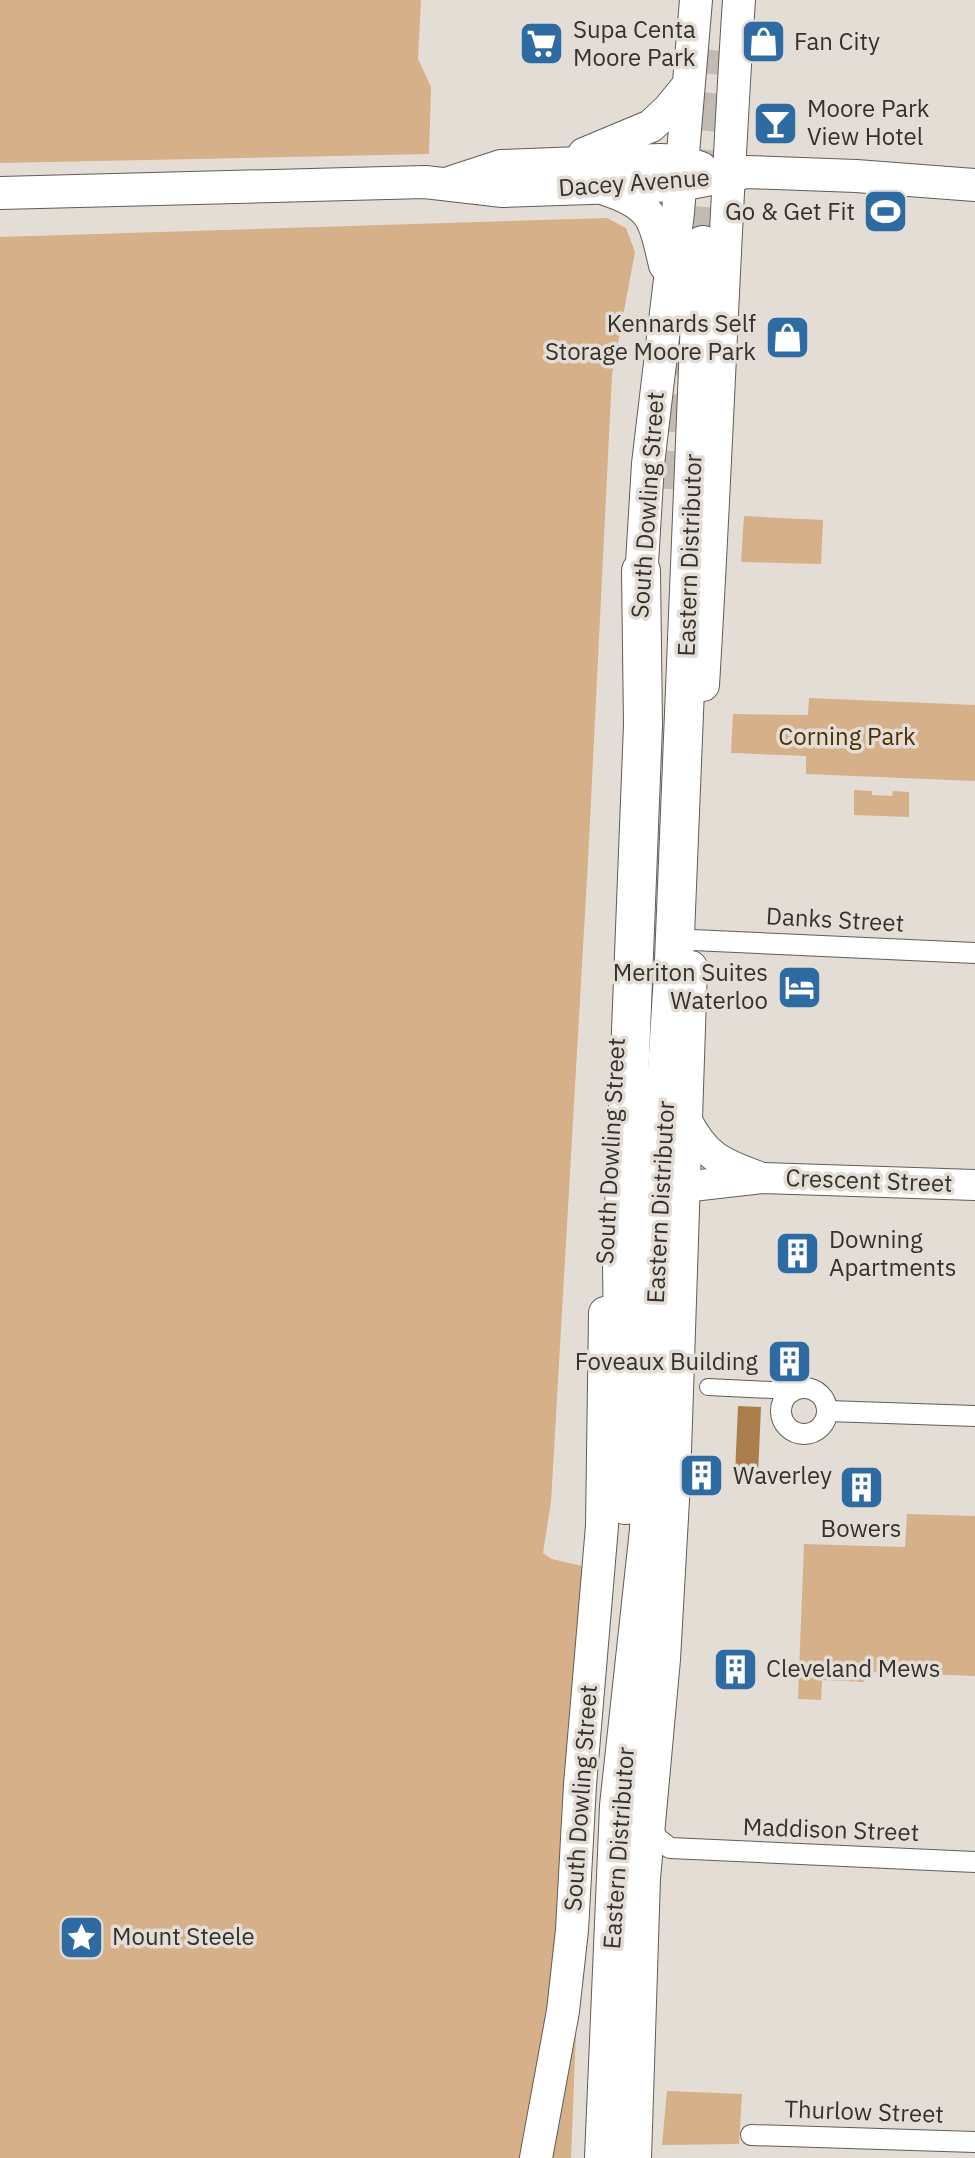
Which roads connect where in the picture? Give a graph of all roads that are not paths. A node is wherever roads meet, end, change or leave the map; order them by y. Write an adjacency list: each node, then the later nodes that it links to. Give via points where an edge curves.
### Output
1 (696, 0): 3 (main road, South Dowling Street)
2 (739, 0): 6 (main road)
3 (687, 87): 4 (main road, via 651,126); 5 (main road, South Dowling Street)
4 (562, 163): 5 (main road, Dacey Avenue); 8 (main road, Dacey Avenue, via 501,166)
5 (681, 173): 6 (main road, Dacey Avenue); 9 (main road, Dacey Avenue); 12 (main road, South Dowling Street)
6 (727, 176): 7 (main road, via 747,172); 15 (main road)
7 (975, 185)
8 (443, 186): 9 (main road, Dacey Avenue, via 503,191); 10 (main road, Dacey Avenue, via 425,182)
9 (598, 187): 12 (main road, via 647,210)
10 (0, 193)
11 (703, 245): 34 (highway, Eastern Distributor, via 649,1530 619,1806)
12 (669, 280): 14 (main road, South Dowling Street)
13 (669, 489): 25 (highway, Eastern Distributor)
14 (641, 571): 25 (highway, via 643,725 622,1260); 32 (main road, South Dowling Street, via 605,1247 598,1599 566,1986)
15 (692, 940): 16 (street, Danks Street); 17 (main road)
16 (975, 953)
17 (686, 1119): 18 (main road, Crescent Street, via 714,1158); 20 (main road)
18 (763, 1178): 19 (main road, Crescent Street); 20 (main road, Crescent Street)
19 (975, 1185)
20 (683, 1187): 26 (main road, via 674,1482)
21 (698, 1387): 22 (street)
22 (792, 1391): 23 (street, via 816,1391); 23 (street, via 781,1411 790,1430 818,1430)
23 (828, 1411): 24 (street)
24 (975, 1416)
25 (626, 1536): 33 (highway, Eastern Distributor, via 598,1812)
26 (649, 1822): 27 (street, Maddison Street, via 657,1838 670,1848); 29 (main road)
27 (685, 1850): 28 (street, Maddison Street); 29 (street)
28 (975, 1862)
29 (644, 1878): 35 (main road)
30 (751, 2135): 31 (street, Thurlow Street)
31 (975, 2142)
32 (536, 2158)
33 (581, 2158)
34 (604, 2158)
35 (635, 2158)

